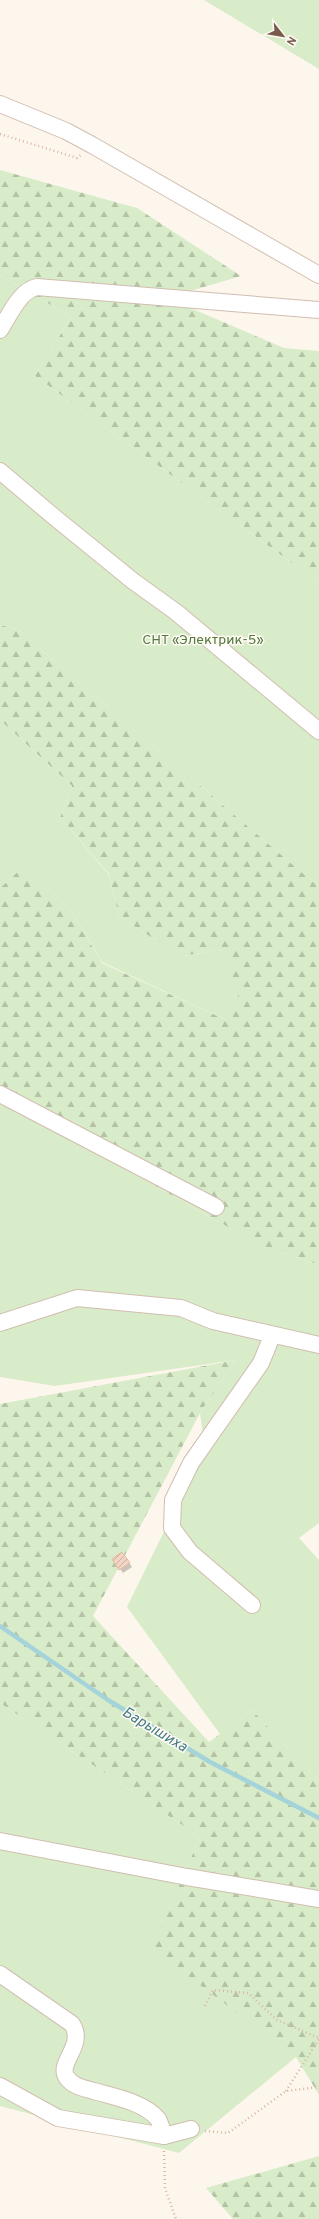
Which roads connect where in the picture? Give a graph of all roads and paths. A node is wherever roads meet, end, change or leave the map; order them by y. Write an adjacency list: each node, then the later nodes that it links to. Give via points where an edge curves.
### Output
1 (0, 104): 3 (street, via 66,131)
2 (0, 134): 3 (path, via 77,158)
3 (92, 145): 4 (street)
4 (319, 275)
5 (319, 310): 6 (street, via 37,287 30,288 23,295)
6 (0, 330)
7 (0, 471): 8 (street)
8 (319, 731)
9 (0, 1094): 10 (street)
10 (216, 1207)
11 (0, 1323): 12 (street, via 77,1298 181,1308 213,1321)
12 (272, 1336): 13 (street); 14 (street, via 261,1363 191,1463 173,1500 172,1528 190,1552)
13 (319, 1345)
14 (252, 1605)
15 (0, 1841): 16 (street)
16 (319, 1899)
17 (0, 1974): 24 (street, via 72,2024 77,2039 64,2073 72,2083 143,2108 157,2119)
18 (205, 2006): 19 (path, via 213,1990 248,1993 277,2020)
19 (319, 2038): 22 (path)
20 (0, 2086): 24 (street, via 58,2118)
21 (319, 2087): 22 (path)
22 (286, 2091): 23 (path, via 228,2133)
23 (191, 2129): 24 (street)
24 (164, 2136): 25 (path, via 165,2188)
25 (176, 2219)

